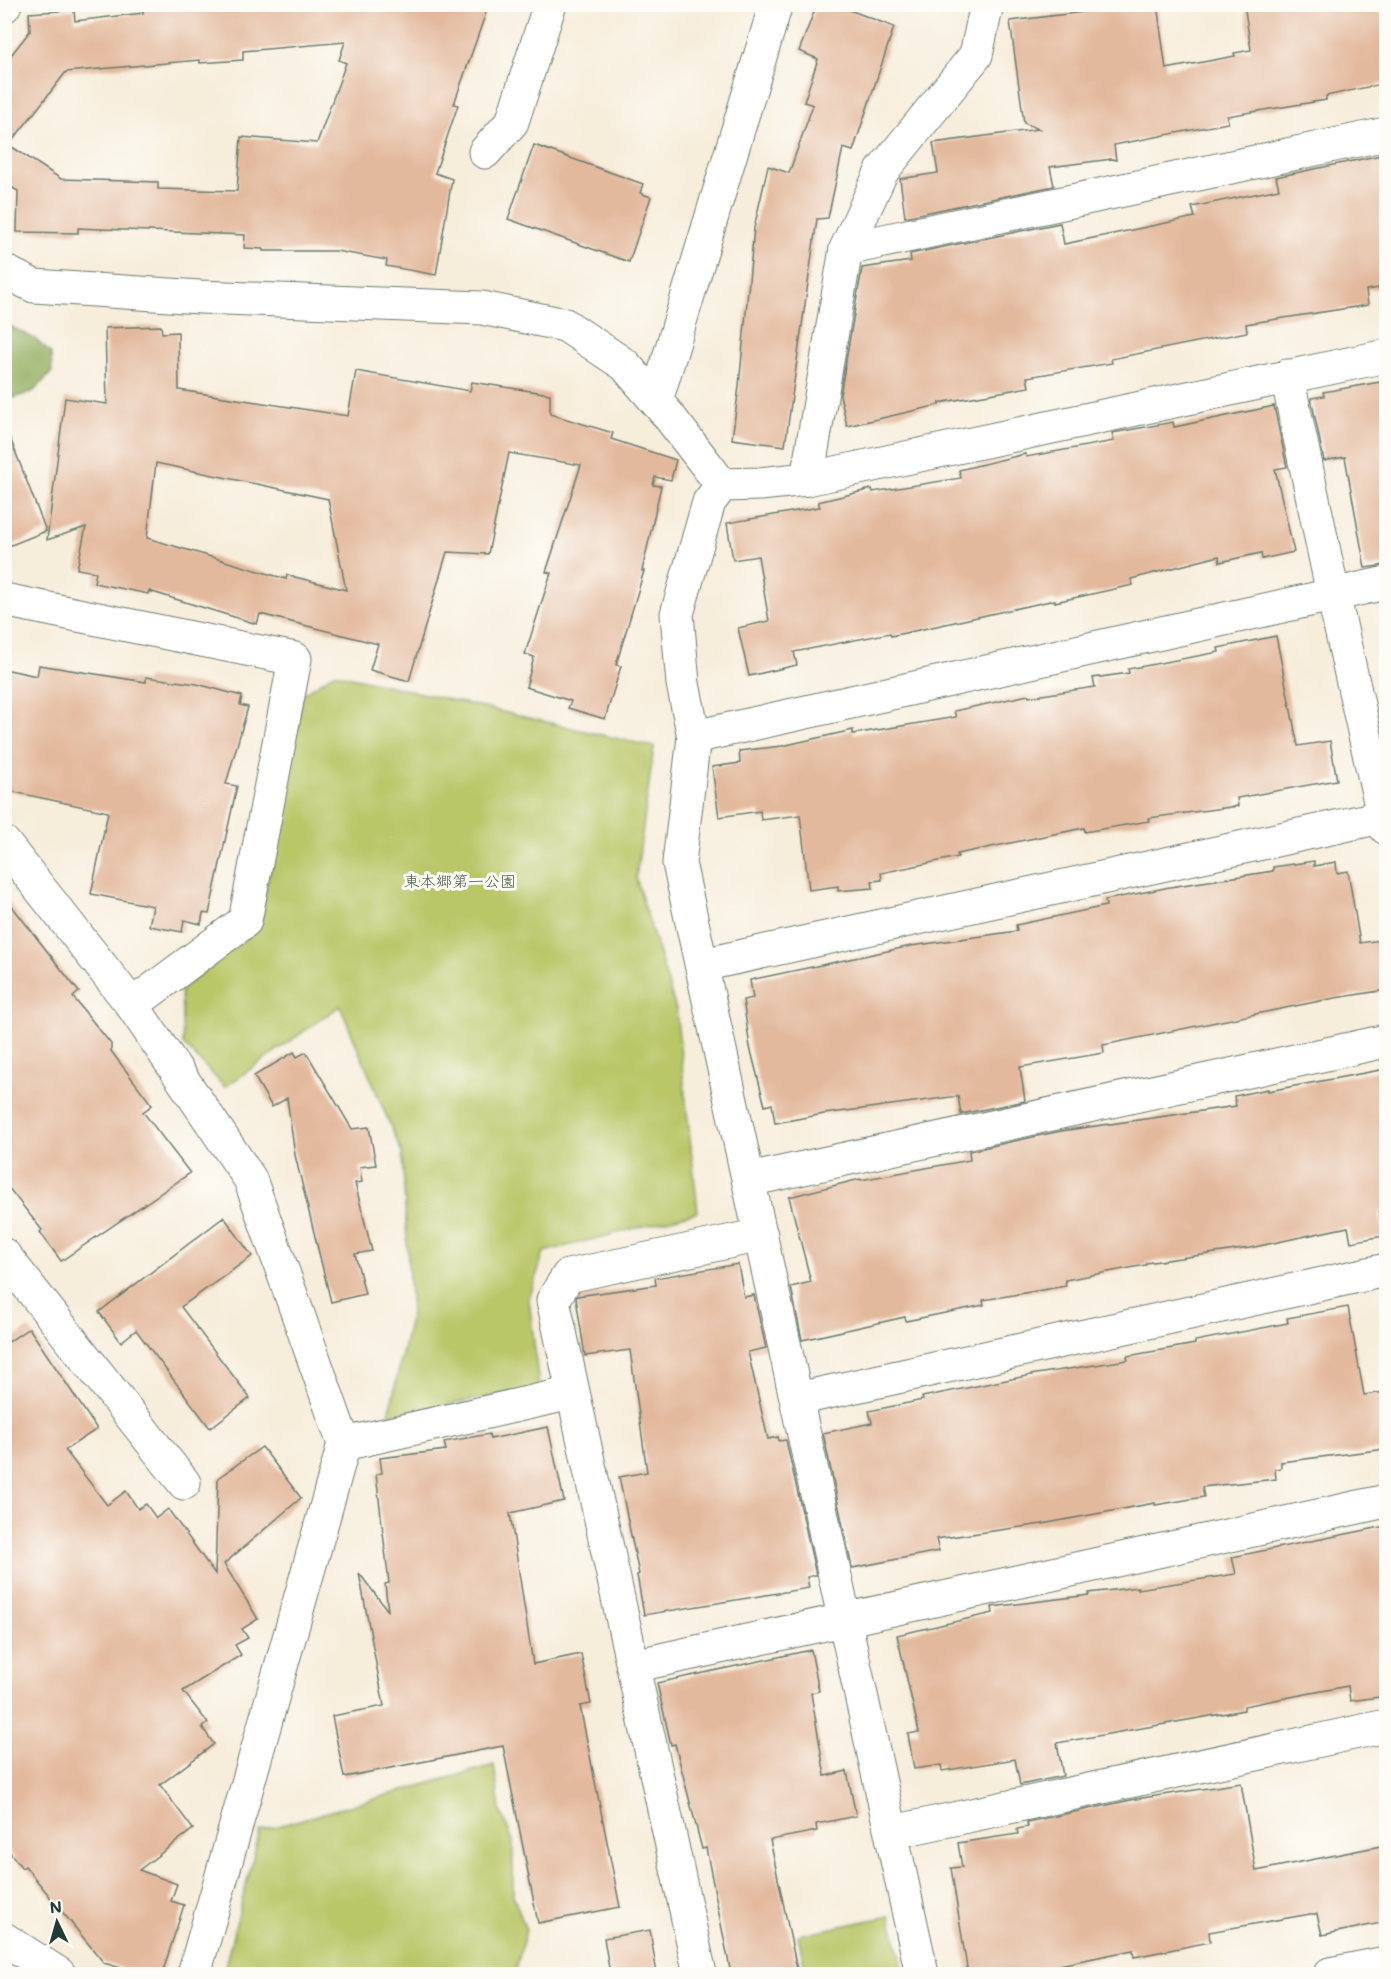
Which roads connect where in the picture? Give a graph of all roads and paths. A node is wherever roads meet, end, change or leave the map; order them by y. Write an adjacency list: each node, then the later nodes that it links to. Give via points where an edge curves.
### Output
1 (550, 4): 5 (street, via 512,122)
2 (776, 4): 10 (street)
3 (987, 4): 6 (street, via 976,55 882,171)
4 (1386, 134): 6 (street)
5 (485, 152)
6 (846, 249): 11 (street)
7 (4, 271): 10 (street, via 34,286 482,308 565,326 625,364)
8 (1386, 356): 9 (street)
9 (1287, 376): 11 (street); 14 (street)
10 (656, 401): 12 (street)
11 (807, 479): 12 (street)
12 (722, 485): 16 (street, via 709,502 677,614 683,684)
13 (1386, 583): 14 (street)
14 (1333, 594): 16 (street); 17 (street)
15 (4, 600): 20 (street, via 295,658 246,921)
16 (694, 737): 19 (street, via 679,862)
17 (1386, 820): 19 (street)
18 (4, 843): 20 (street)
19 (702, 965): 22 (street)
20 (132, 1005): 28 (street, via 250,1179)
21 (1386, 1041): 22 (street)
22 (749, 1180): 23 (street)
23 (761, 1235): 26 (street, via 568,1276 553,1300); 27 (street)
24 (4, 1255): 29 (street)
25 (1386, 1270): 27 (street)
26 (572, 1393): 28 (street); 32 (street)
27 (797, 1399): 31 (street)
28 (344, 1444): 38 (street)
29 (184, 1483)
30 (1386, 1501): 31 (street)
31 (845, 1620): 32 (street); 34 (street)
32 (633, 1666): 39 (street)
33 (1386, 1726): 34 (street)
34 (892, 1832): 40 (street)
35 (4, 1938): 37 (street)
36 (1386, 1963): 41 (street)
37 (59, 1974)
38 (194, 1974)
39 (700, 1974)
40 (922, 1974)
41 (1330, 1974)

